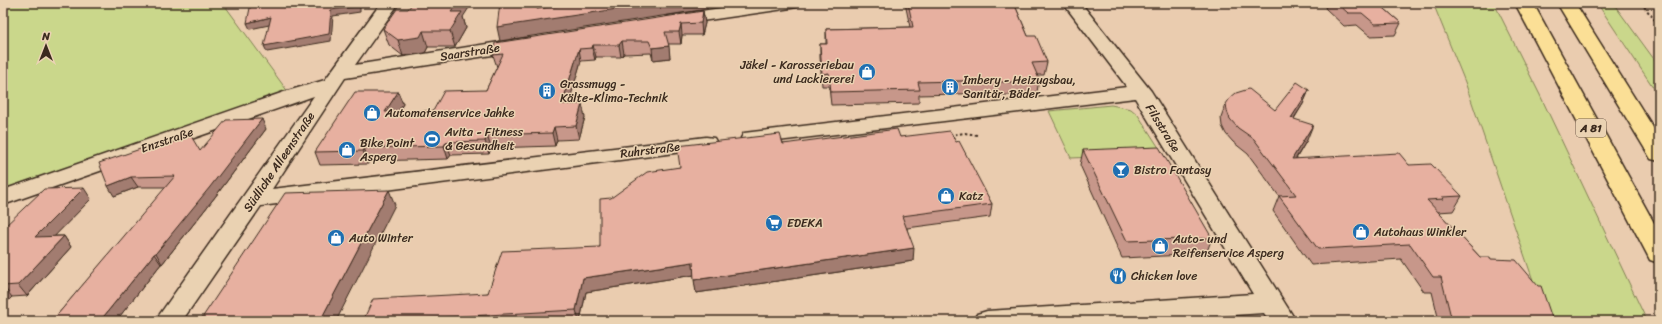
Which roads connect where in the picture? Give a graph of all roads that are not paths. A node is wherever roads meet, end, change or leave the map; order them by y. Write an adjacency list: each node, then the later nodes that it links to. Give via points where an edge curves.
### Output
1 (390, 3): 8 (street, Südliche Alleenstraße)
2 (791, 3): 6 (street)
3 (1072, 3): 9 (street, Filsstraße)
4 (1524, 3): 15 (highway, A 81)
5 (1566, 3): 10 (highway)
6 (656, 23)
7 (539, 42): 8 (street, Saarstraße)
8 (336, 78): 11 (street, Enzstraße); 13 (street, Südliche Alleenstraße)
9 (1141, 91): 13 (street, Ruhrstraße, via 818,124 731,140); 16 (street, Filsstraße)
10 (1659, 154)
11 (29, 188): 12 (street, Enzstraße); 14 (street)
12 (3, 198)
13 (254, 200): 17 (street, Südliche Alleenstraße)
14 (3, 214)
15 (1659, 254)
16 (1277, 312): 18 (street)
17 (168, 321)
18 (987, 321)

